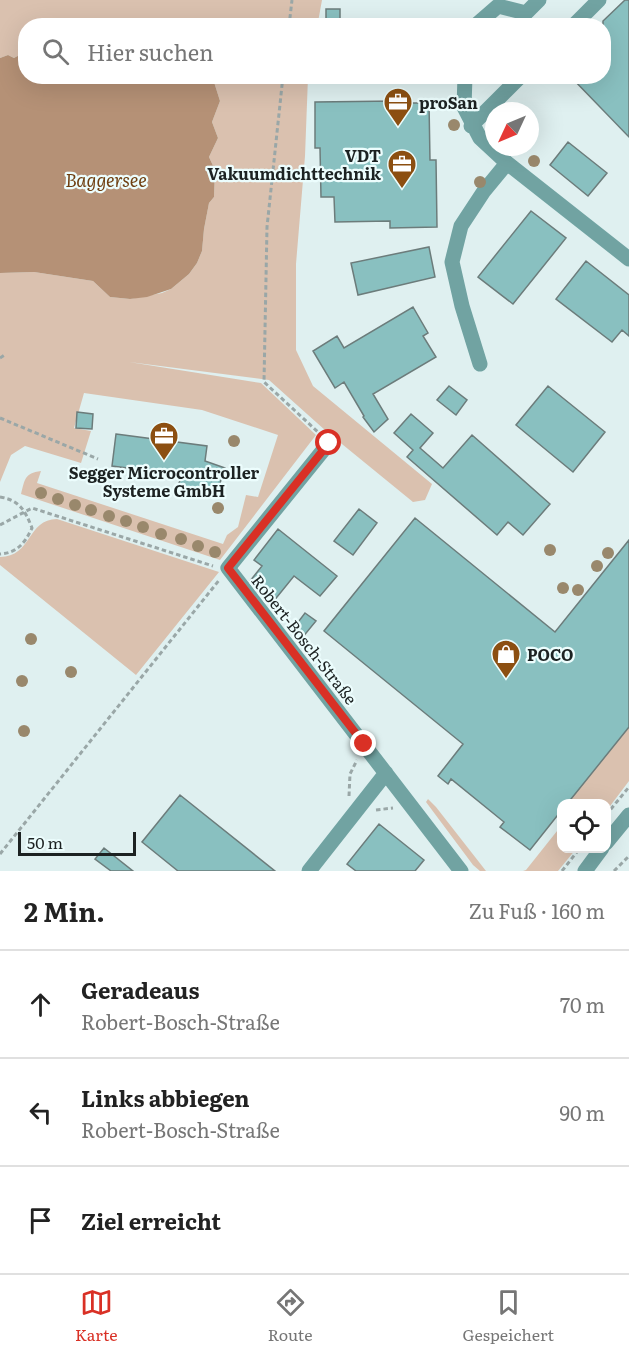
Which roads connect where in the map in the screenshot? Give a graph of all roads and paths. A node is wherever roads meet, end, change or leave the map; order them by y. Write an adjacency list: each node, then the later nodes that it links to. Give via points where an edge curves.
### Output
1 (292, 0): 4 (path)
2 (539, 0): 5 (street, via 526,13 498,6)
3 (599, 0): 6 (street)
4 (290, 18)
5 (484, 18)
6 (581, 18)
7 (282, 84): 17 (path, via 267,227 264,382)
8 (465, 84): 10 (street, via 464,107)
9 (513, 84): 10 (street)
10 (471, 126): 11 (street)
11 (507, 163): 12 (street); 15 (street, via 461,226 452,262)
12 (629, 259)
13 (6, 354): 14 (path)
14 (0, 358)
15 (480, 364)
16 (0, 418): 18 (path)
17 (329, 443): 23 (street, Robert-Bosch-Straße)
18 (98, 459)
19 (0, 496): 20 (path, via 17,501)
20 (25, 511): 21 (path); 22 (path, via 32,528 24,543 10,553); 23 (path, via 32,508)
21 (0, 525)
22 (0, 554)
23 (228, 568): 24 (street, Robert-Bosch-Straße); 35 (path)
24 (364, 744): 25 (street, Robert-Bosch-Straße); 27 (path, via 350,774)
25 (386, 773): 37 (street); 38 (street, Robert-Bosch-Straße)
26 (629, 787): 29 (path)
27 (348, 801)
28 (394, 808): 30 (path)
29 (611, 809)
30 (370, 810)
31 (629, 815): 32 (street)
32 (611, 837)
33 (577, 853): 39 (path)
34 (599, 853): 40 (street)
35 (0, 854)
36 (629, 856): 41 (path)
37 (309, 871)
38 (461, 871)
39 (562, 871)
40 (585, 871)
41 (614, 871)

